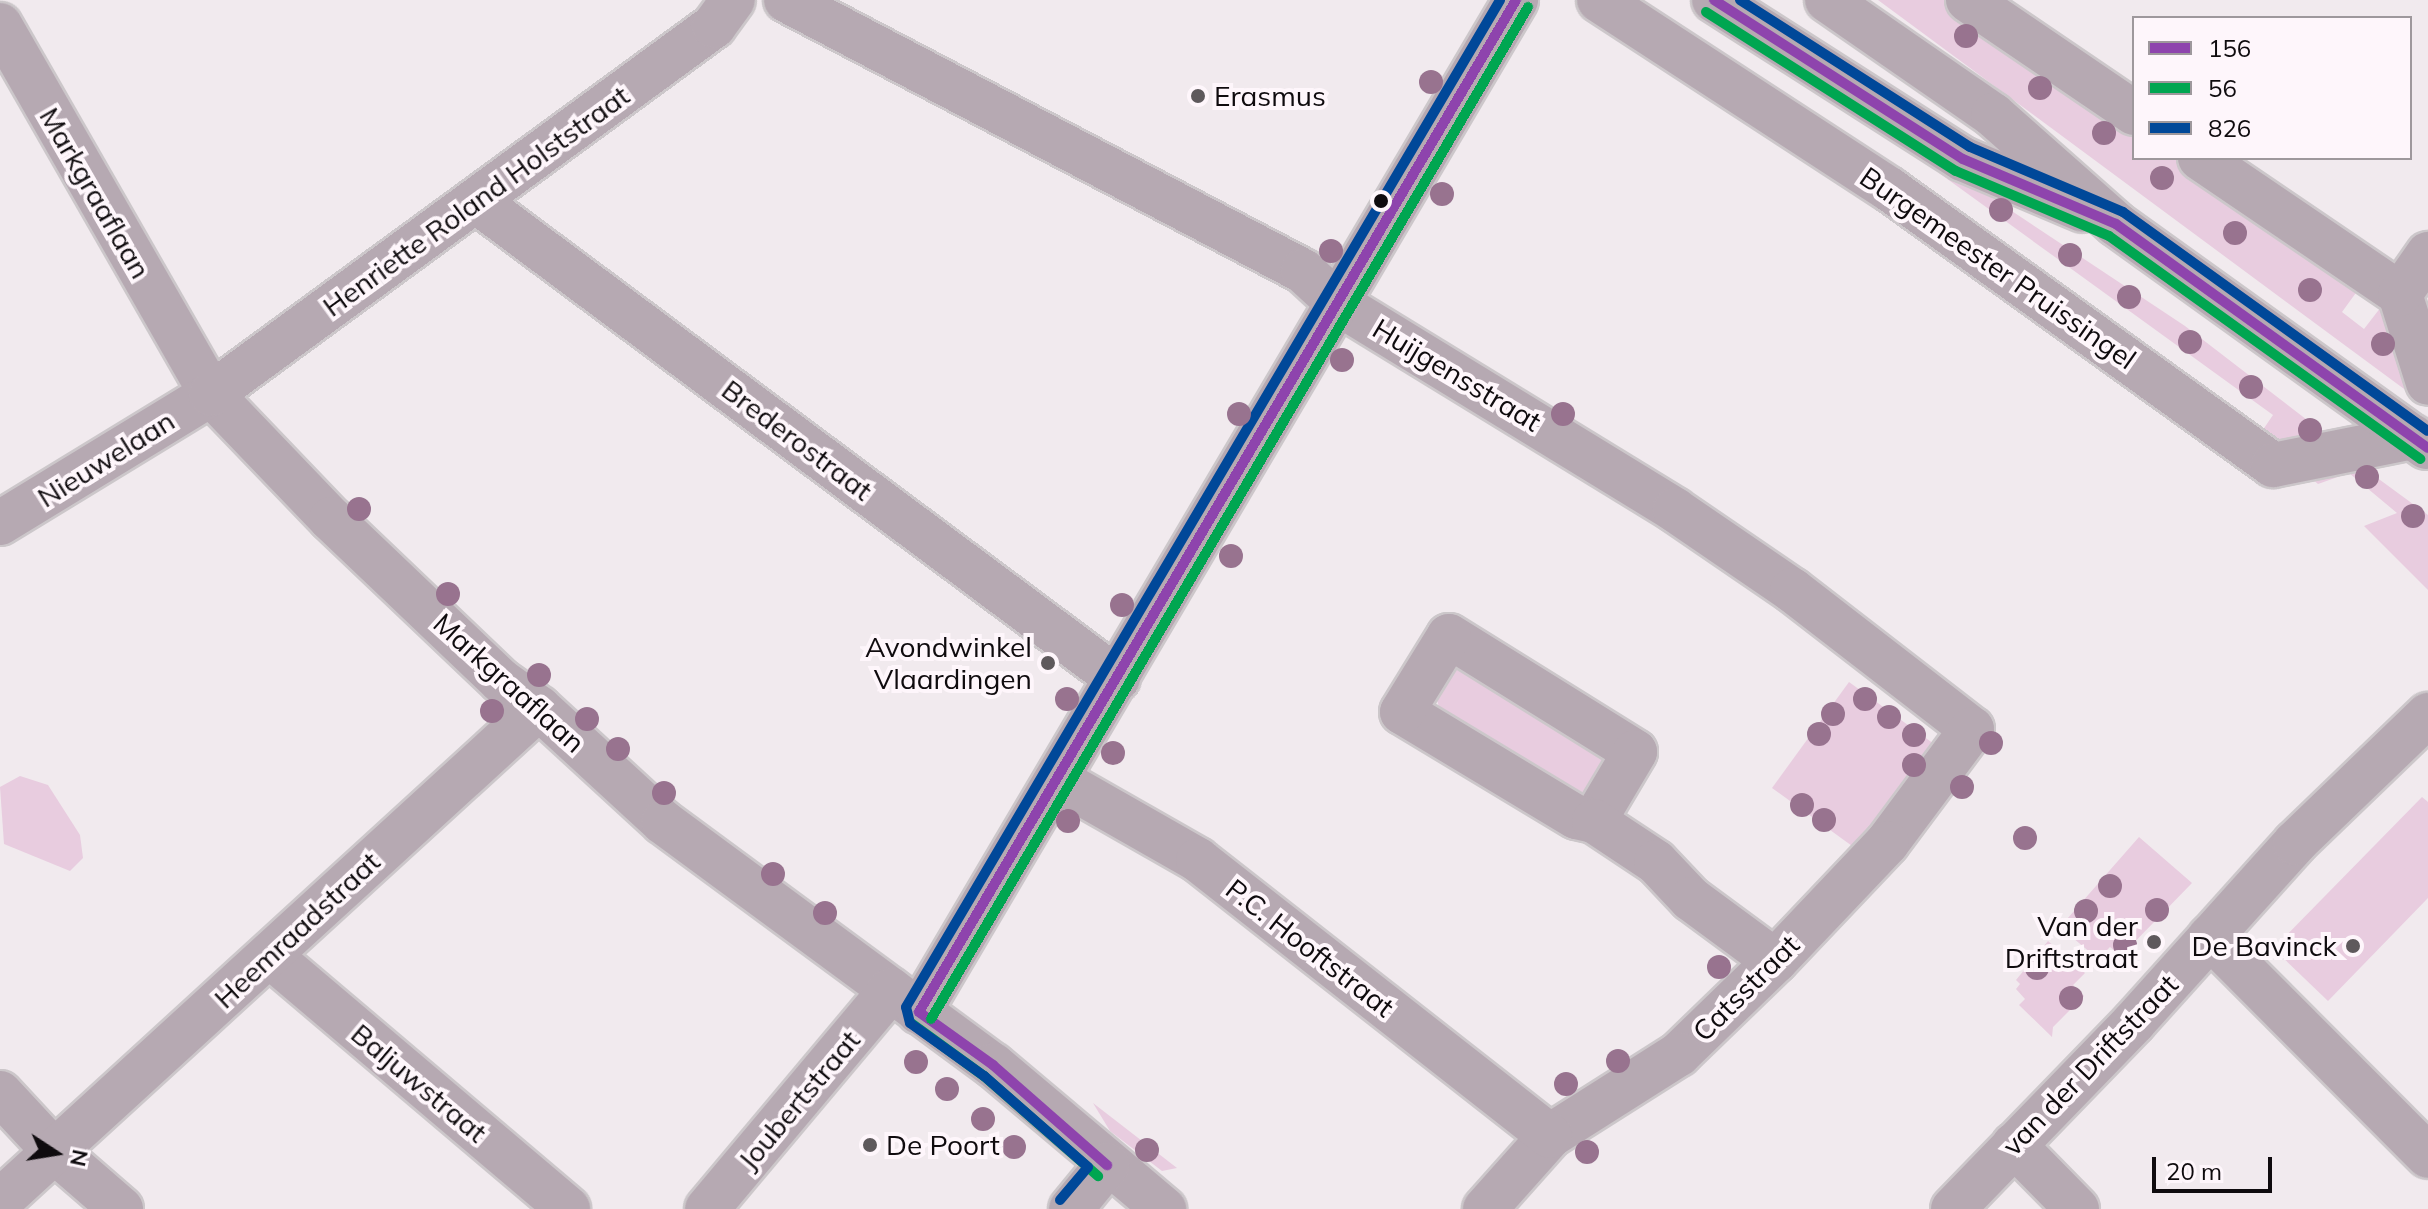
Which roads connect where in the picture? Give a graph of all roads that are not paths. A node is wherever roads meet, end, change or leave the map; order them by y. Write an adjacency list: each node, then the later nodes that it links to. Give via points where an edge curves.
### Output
1 (20, 0): 9 (street)
2 (733, 0): 13 (street, Henriette Roland Holststraat, via 714,26)
3 (786, 0): 17 (street, Huijgensstraat, via 1303,271)
4 (1516, 0): 17 (street, Joubertstraat)
5 (1599, 0): 20 (street, Burgemeester Pruissingel, via 1889,189 2273,465)
6 (1714, 0): 14 (street, Burgemeester Pruissingel, via 1963,159)
7 (1827, 0): 14 (street, Burgemeester Pruissingel, via 1993,115)
8 (1968, 0): 11 (street)
9 (0, 11)
10 (0, 25): 19 (street, Markgraaflaan)
11 (2132, 112)
12 (2203, 160): 16 (street)
13 (476, 201): 19 (street, Henriette Roland Holststraat); 22 (street, Brederostraat)
14 (2116, 224): 20 (street, Burgemeester Pruissingel)
15 (2428, 254): 16 (street)
16 (2400, 294): 18 (street)
17 (1339, 304): 22 (street, Joubertstraat); 25 (street, Huijgensstraat, via 1675,510 1792,590)
18 (2428, 383)
19 (211, 394): 21 (street, Nieuwelaan); 23 (street, Markgraaflaan, via 331,519 501,681)
20 (2420, 442)
21 (0, 523)
22 (1118, 679): 26 (street, Joubertstraat)
23 (539, 708): 29 (street, Heemraadstraat); 31 (street, Markgraaflaan, via 663,822)
24 (2428, 715): 28 (street, van der Driftstraat, via 2295,843)
25 (1972, 729): 30 (street, Catsstraat, via 1887,843)
26 (1058, 780): 31 (street, Joubertstraat); 33 (street, P.C. Hooftstraat, via 1198,860)
27 (1594, 821): 27 (street, via 1635,752 1449,636 1402,712 1576,817); 30 (street, via 1656,862 1691,899)
28 (2210, 937): 34 (street, van der Driftstraat); 35 (street)
29 (270, 956): 32 (street, Heemraadstraat); 39 (street, Baljuwstraat)
30 (1775, 961): 33 (street, Catsstraat, via 1679,1054)
31 (905, 1001): 36 (street, Markgraaflaan, via 993,1065); 40 (street, Joubertstraat)
32 (26, 1121): 37 (street, Heemraadstraat); 38 (street)
33 (1550, 1136): 43 (street, Catsstraat)
34 (2014, 1145): 44 (street, van der Driftstraat); 45 (street)
35 (2428, 1156)
36 (1107, 1165): 41 (street); 42 (street, Markgraaflaan)
37 (0, 1201)
38 (121, 1209)
39 (568, 1209)
40 (707, 1209)
41 (1071, 1209)
42 (1164, 1209)
43 (1485, 1209)
44 (1953, 1209)
45 (2077, 1209)

